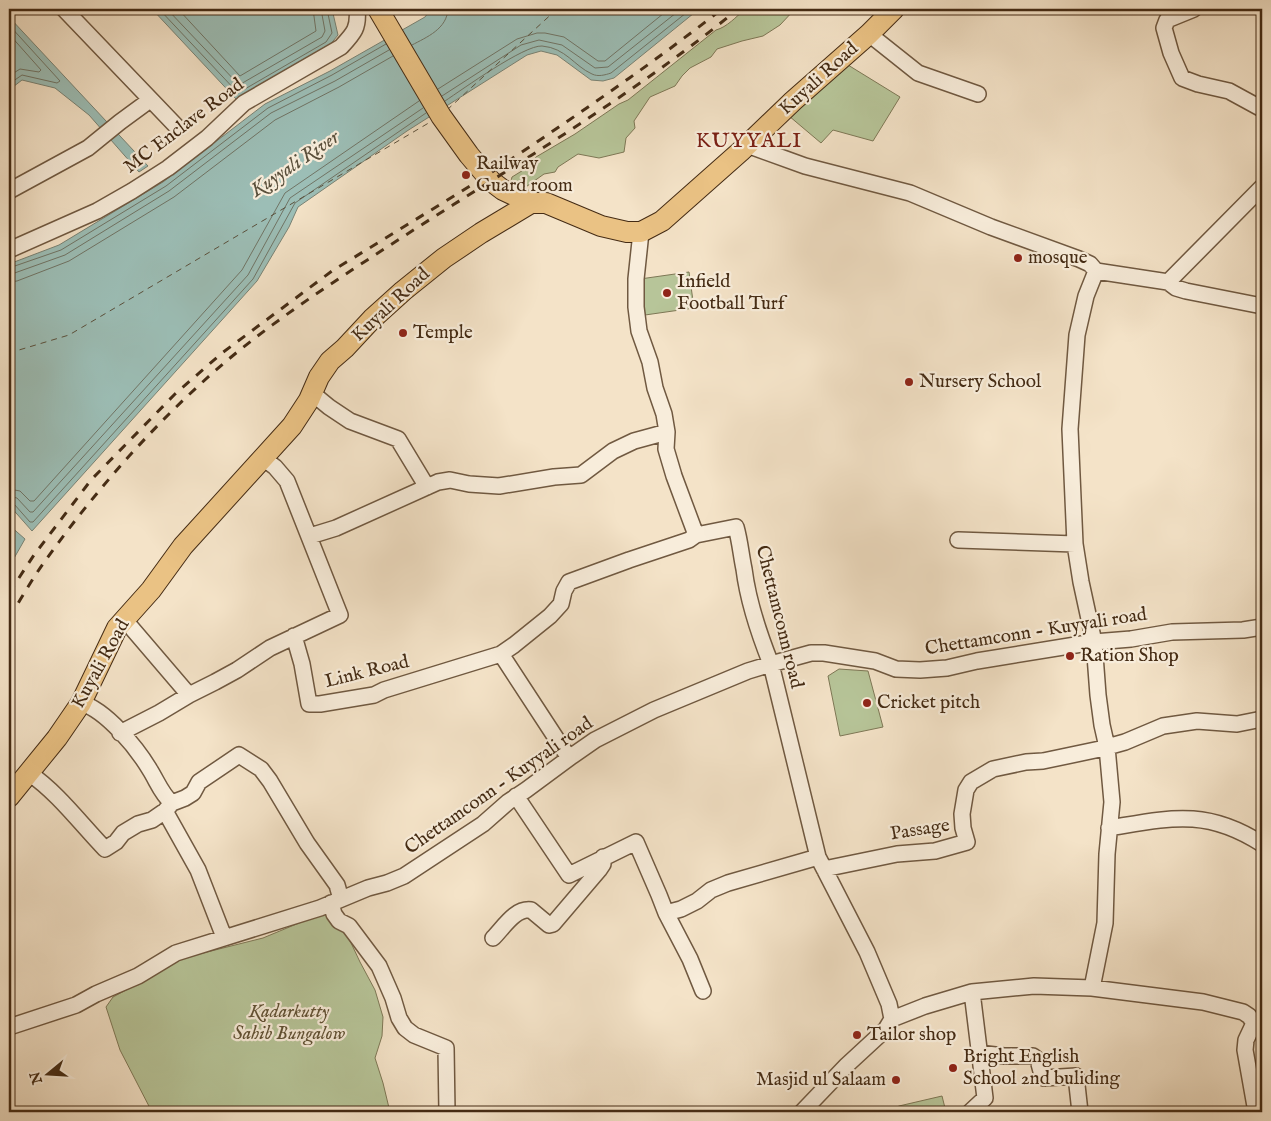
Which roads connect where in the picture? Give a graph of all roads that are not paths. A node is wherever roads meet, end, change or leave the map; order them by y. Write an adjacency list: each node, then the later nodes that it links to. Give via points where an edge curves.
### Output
1 (64, 9): 8 (street)
2 (357, 9): 16 (street, MC Enclave Road, via 358,24 341,47 244,103 207,138 168,168 97,211)
3 (378, 9): 14 (main road, via 441,116 469,155 502,190)
4 (894, 9): 6 (main road, Kuyali Road)
5 (1194, 9): 9 (street, via 1167,20 1164,28 1182,78 1229,91)
6 (869, 34): 7 (street, via 918,73); 11 (main road, Kuyali Road)
7 (978, 94)
8 (150, 100): 10 (street); 13 (street, via 88,148)
9 (1262, 109)
10 (178, 128)
11 (747, 145): 15 (main road, Kuyali Road, via 662,221); 17 (street, via 805,166 910,193 991,228 1079,259)
12 (1262, 187): 18 (street)
13 (9, 190)
14 (531, 203): 15 (main road, via 546,203 601,226); 20 (main road, Kuyali Road, via 444,258 403,291 330,361)
15 (642, 232): 21 (street, via 636,279 638,326 664,414)
16 (9, 250)
17 (1096, 271): 18 (street); 27 (street, via 1080,316 1072,391)
18 (1168, 282): 19 (street, via 1186,291)
19 (1262, 306)
20 (312, 394): 22 (main road, Kuyali Road, via 292,426); 23 (street, via 350,421 398,439)
21 (661, 434): 23 (street, via 612,451 581,475 499,486 450,480); 24 (street)
22 (264, 459): 25 (street, via 287,481); 28 (main road, Kuyali Road, via 183,546)
23 (427, 487): 25 (street, via 336,528)
24 (696, 535): 32 (street, Link Road, via 690,540 569,582 561,604 550,616); 33 (street, Chettamconn road, via 736,527 748,591 762,644)
25 (310, 536): 30 (street, via 340,615)
26 (958, 540): 27 (street)
27 (1075, 544): 31 (street)
28 (124, 619): 34 (street); 35 (main road, Kuyali Road, via 98,664)
29 (1262, 627): 31 (street, Chettamconn - Kuyyali road, via 1237,631 1172,632)
30 (294, 636): 32 (street, Link Road, via 309,704 374,695); 34 (street)
31 (1094, 642): 33 (street, Chettamconn - Kuyyali road, via 938,669 896,669 824,653 811,653); 38 (street, via 1098,695)
32 (501, 654): 39 (street)
33 (771, 664): 39 (street, Chettamconn - Kuyyali road, via 654,710 595,740); 47 (street, Chettamconn road)
34 (188, 695): 37 (street)
35 (81, 703): 37 (street, via 103,714); 40 (main road, Kuyali Road)
36 (1262, 719): 38 (street, via 1237,724 1197,721 1163,726)
37 (120, 733): 43 (street, via 136,750)
38 (1107, 747): 44 (street, via 1112,802); 47 (street, Passage, via 993,769 978,777 966,790 962,814 967,842 934,851)
39 (568, 758): 41 (street, Chettamconn - Kuyyali road)
40 (29, 773): 42 (main road, Kuyali Road); 43 (street, via 56,796 105,849 138,824 152,820)
41 (516, 796): 46 (street, via 568,875); 48 (street, Chettamconn - Kuyyali road, via 483,824 414,870)
42 (9, 797)
43 (169, 807): 48 (street, via 194,793 199,782 239,755 261,769 270,781 337,885); 50 (street)
44 (1109, 828): 45 (street, via 1191,818 1217,822 1248,834); 52 (street, via 1105,923)
45 (1262, 844)
46 (604, 857): 49 (street, via 636,842); 51 (street, via 593,878 553,924 549,925 531,910 521,911)
47 (821, 863): 49 (street, via 728,883 681,909); 55 (street, Chettamconn road, via 868,952)
48 (336, 901): 50 (street, Chettamconn - Kuyyali road); 59 (street, via 334,914 349,926 379,966 405,1028 446,1048)
49 (666, 913): 53 (street)
50 (224, 937): 56 (street, Chettamconn - Kuyyali road, via 176,952 138,976 76,1005)
51 (493, 938)
52 (1092, 988): 54 (street, via 1034,986); 58 (street, via 1203,1002 1243,1012 1254,1023 1246,1040 1246,1050)
53 (703, 991)
54 (972, 992): 55 (street); 57 (street)
55 (892, 1019): 60 (street, via 886,1030)
56 (9, 1027)
57 (978, 1053): 61 (street, via 985,1098); 62 (street, via 1033,1056 1038,1060 1044,1078 1076,1076)
58 (1258, 1094): 63 (street)
59 (447, 1112)
60 (802, 1112)
61 (970, 1112)
62 (1080, 1112)
63 (1256, 1112)

